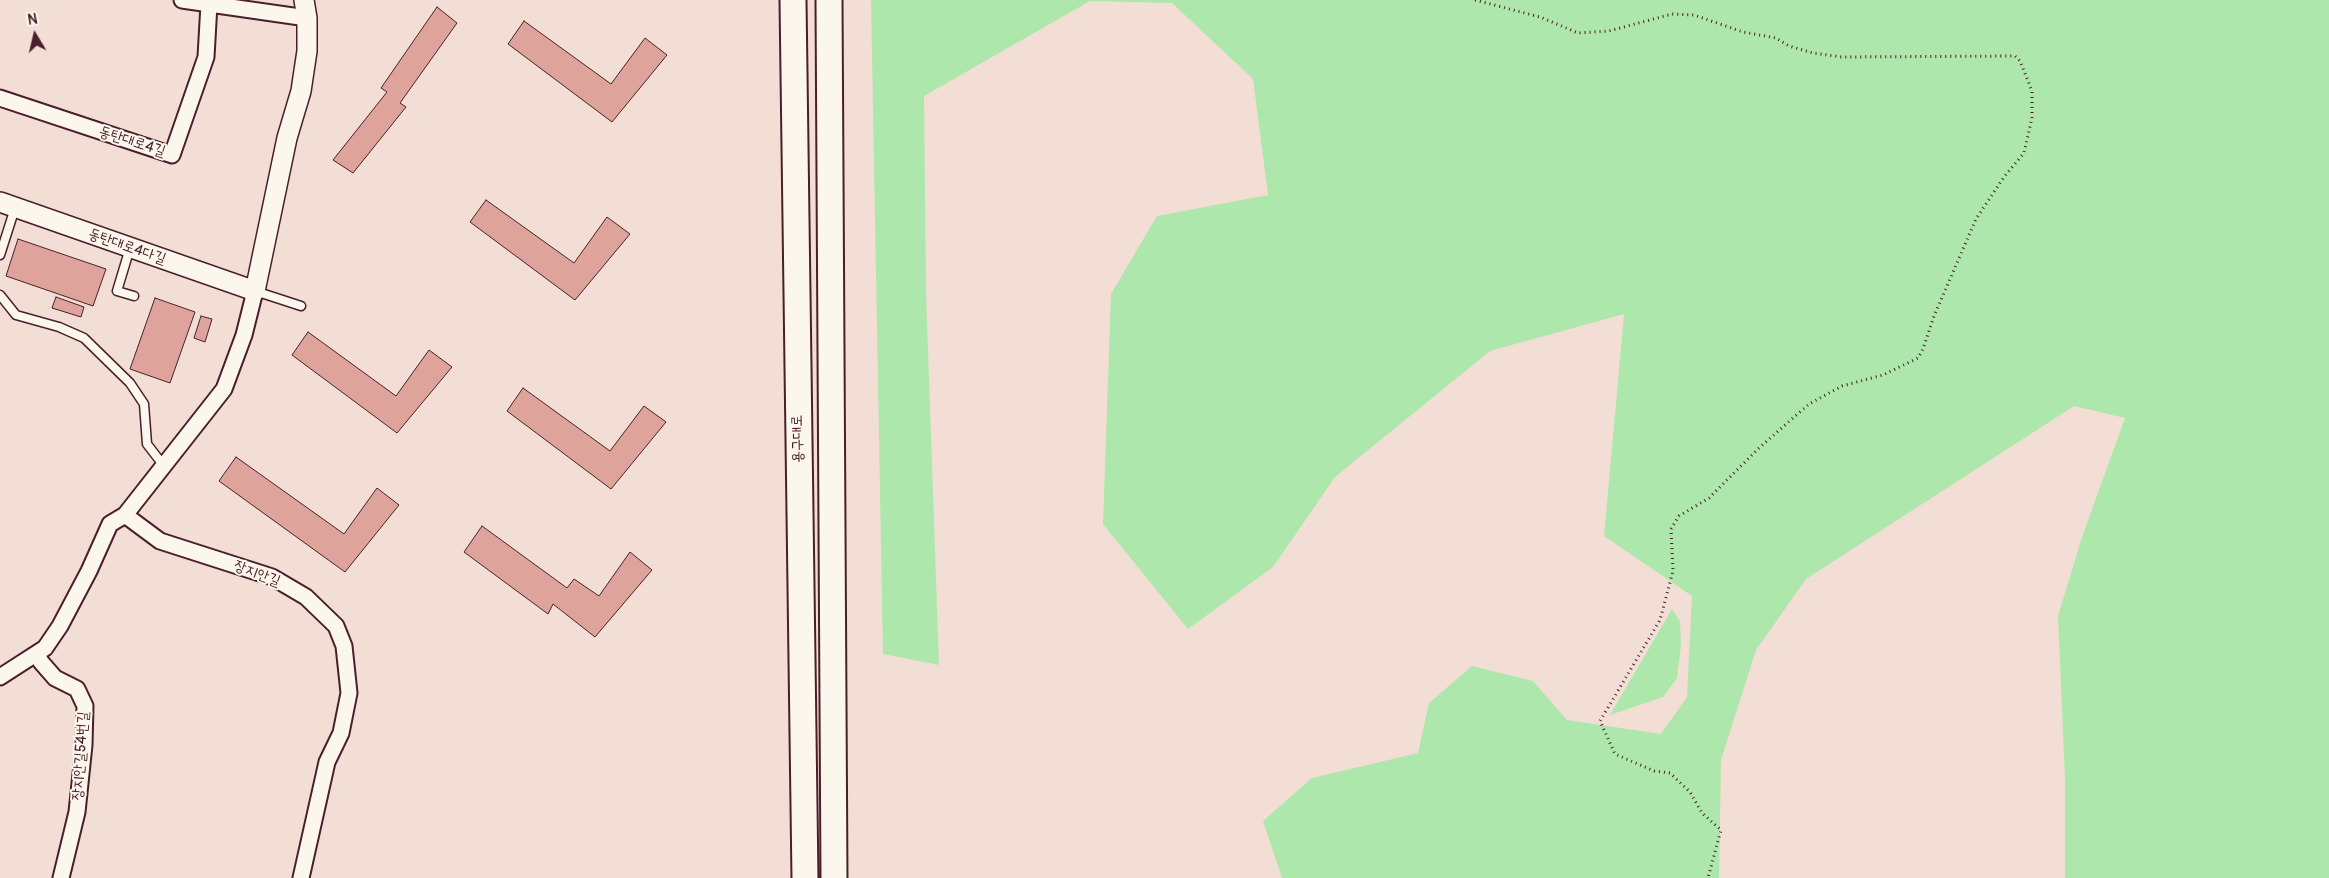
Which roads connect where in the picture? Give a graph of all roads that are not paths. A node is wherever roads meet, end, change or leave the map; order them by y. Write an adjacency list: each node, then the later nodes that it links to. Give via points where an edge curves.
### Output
1 (182, 0): 4 (street)
2 (793, 0): 20 (highway, 용구대로)
3 (829, 0): 21 (highway)
4 (209, 4): 5 (street); 6 (street, 동탄대로4길, via 206,57 172,155)
5 (305, 9): 10 (street, via 307,51 301,91 287,138)
6 (0, 98)
7 (8, 205): 8 (street, 동탄대로4다길); 9 (lane)
8 (130, 248): 10 (street, 동탄대로4다길); 12 (lane, via 117,291)
9 (0, 255)
10 (255, 291): 13 (lane); 14 (street, via 244,335 224,389)
11 (0, 296): 14 (lane, via 16,315 84,338 130,383 144,404 147,444)
12 (134, 296)
13 (300, 306)
14 (164, 466): 15 (street)
15 (125, 515): 16 (street, via 110,524 60,626 45,648); 19 (street, 장지안길, via 160,541 272,577 306,598 336,626 344,646 349,693 341,733 326,762)
16 (37, 653): 17 (street); 18 (street, 장지안길54번길, via 55,678 77,689 85,706 77,812)
17 (0, 677)
18 (61, 878)
19 (301, 878)
20 (805, 878)
21 (834, 878)

